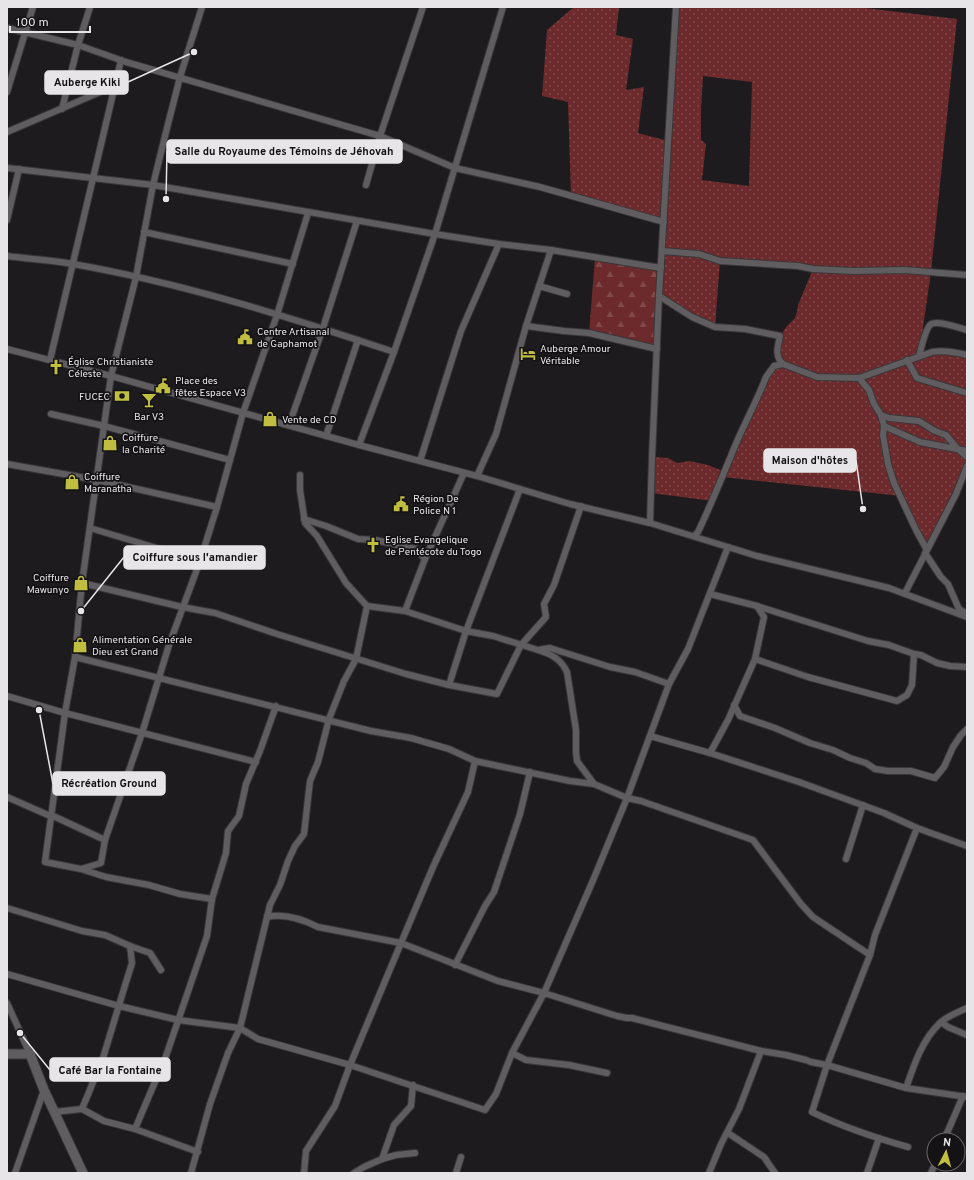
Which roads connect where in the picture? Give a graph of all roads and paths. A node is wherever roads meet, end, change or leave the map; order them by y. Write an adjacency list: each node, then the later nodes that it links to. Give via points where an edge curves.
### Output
1 (33, 7): 8 (street)
2 (90, 7): 9 (street)
3 (202, 7): 11 (street)
4 (423, 7): 16 (street)
5 (503, 7): 18 (street)
6 (676, 7): 26 (street)
7 (7, 28): 8 (street)
8 (25, 32): 9 (street); 13 (street)
9 (78, 45): 10 (street); 14 (street)
10 (120, 60): 11 (street); 12 (street)
11 (180, 77): 16 (street); 21 (street)
12 (114, 86): 14 (street); 20 (street)
13 (7, 92)
14 (62, 109): 15 (street)
15 (7, 132)
16 (380, 136): 18 (street); 22 (street)
17 (7, 168): 19 (street)
18 (456, 168): 26 (street); 28 (street)
19 (19, 169): 20 (street); 24 (street)
20 (92, 179): 21 (street); 33 (street)
21 (153, 185): 23 (street); 27 (street)
22 (366, 185)
23 (308, 213): 25 (street); 34 (street)
24 (7, 220)
25 (356, 221): 28 (street); 43 (street)
26 (664, 222): 31 (street)
27 (144, 232): 34 (street); 37 (street)
28 (435, 234): 29 (street); 48 (street)
29 (499, 244): 30 (street); 69 (street, via 461,331)
30 (551, 250): 35 (street); 38 (street)
31 (662, 251): 35 (street); 36 (street, via 699,254 720,261 764,265 904,270)
32 (7, 256): 33 (street)
33 (72, 264): 37 (street); 51 (street)
34 (293, 264): 41 (street)
35 (661, 268): 40 (street)
36 (967, 276)
37 (136, 277): 41 (street); 54 (street)
38 (539, 286): 39 (street); 42 (street)
39 (567, 294)
40 (659, 296): 47 (street); 53 (street, via 692,317 715,327 780,336 777,354)
41 (277, 315): 43 (street); 57 (street)
42 (526, 326): 47 (street, via 589,333); 74 (street, via 496,434)
43 (323, 328): 45 (street); 60 (street)
44 (967, 330): 50 (street, via 937,322 930,325)
45 (358, 340): 48 (street); 63 (street)
46 (7, 349): 51 (street)
47 (657, 349): 80 (street)
48 (394, 352): 64 (street)
49 (967, 355): 50 (street, via 943,350)
50 (919, 356): 52 (street)
51 (50, 360): 54 (street)
52 (907, 360): 55 (street); 56 (street, via 917,378)
53 (783, 364): 55 (street, via 817,377); 82 (street, via 774,366 766,377 730,456 713,501)
54 (111, 376): 57 (street); 61 (street)
55 (859, 378): 59 (street)
56 (967, 393)
57 (243, 412): 60 (street); 68 (street)
58 (51, 414): 61 (street)
59 (881, 415): 62 (street); 65 (street, via 919,421 946,435)
60 (289, 425): 63 (street)
61 (104, 426): 68 (street); 75 (street)
62 (884, 426): 65 (street, via 920,442); 84 (street, via 888,464 894,483)
63 (326, 436): 64 (street)
64 (359, 445): 69 (street)
65 (956, 448): 66 (street); 67 (street)
66 (967, 450)
67 (967, 457)
68 (230, 460): 78 (street)
69 (420, 461): 72 (street)
70 (7, 464): 75 (street)
71 (967, 466): 84 (street, via 956,494)
72 (464, 473): 74 (street); 85 (street)
73 (300, 475): 79 (street)
74 (477, 476): 76 (street)
75 (97, 480): 78 (street); 81 (street)
76 (520, 489): 77 (street); 95 (street)
77 (581, 506): 80 (street); 96 (street, via 554,585 544,604 546,617)
78 (217, 507): 86 (street)
79 (304, 519): 85 (street, via 358,539 416,549); 90 (street, via 346,583)
80 (650, 523): 82 (street)
81 (90, 528): 86 (street); 87 (street)
82 (694, 536): 83 (street)
83 (728, 547): 88 (street); 89 (street)
84 (926, 551): 88 (street); 94 (street, via 950,588 959,609)
85 (425, 559): 93 (street)
86 (200, 561): 92 (street)
87 (82, 583): 92 (street); 99 (street)
88 (905, 593): 94 (street)
89 (710, 594): 91 (street); 104 (street, via 688,649)
90 (367, 606): 93 (street); 100 (street)
91 (757, 606): 98 (street); 101 (street, via 764,617)
92 (182, 607): 100 (street, via 215,613); 103 (street)
93 (405, 611): 95 (street)
94 (967, 615)
95 (466, 631): 96 (street); 105 (street)
96 (521, 645): 97 (street); 105 (street, via 497,694)
97 (538, 650): 104 (street, via 550,648); 118 (street, via 551,654 563,664 567,672 578,761)
98 (914, 654): 101 (street, via 912,685 907,695 897,701); 102 (street, via 937,663)
99 (75, 657): 103 (street); 109 (street)
100 (356, 659): 105 (street); 110 (street)
101 (755, 660): 107 (street)
102 (967, 667)
103 (159, 678): 108 (street); 112 (street)
104 (669, 684): 113 (street)
105 (449, 685)
106 (7, 696): 109 (street)
107 (734, 705): 111 (street, via 740,716 834,750 875,769 911,771 935,778); 114 (street)
108 (276, 706): 110 (street); 116 (street)
109 (65, 713): 112 (street); 122 (street)
110 (329, 719): 115 (street, via 371,731 411,738 449,749); 130 (street, via 318,762 310,781 304,834 288,861)
111 (967, 729)
112 (142, 733): 116 (street); 124 (street)
113 (650, 736): 114 (street); 120 (street)
114 (710, 752): 121 (street)
115 (476, 761): 117 (street); 131 (street, via 468,792)
116 (256, 762): 128 (street, via 246,784 239,816 228,831 226,853)
117 (530, 772): 118 (street); 134 (street, via 520,814 494,892)
118 (594, 784): 120 (street)
119 (7, 797): 122 (street)
120 (627, 798): 133 (street, via 641,800 753,840 813,917); 137 (street)
121 (863, 805): 123 (street); 126 (street)
122 (51, 815): 124 (street); 127 (street, via 46,862)
123 (917, 828): 125 (street); 133 (street, via 875,935)
124 (105, 840): 127 (street, via 102,863)
125 (967, 846)
126 (846, 859)
127 (81, 869): 128 (street, via 180,894)
128 (212, 899): 141 (street, via 207,936)
129 (7, 908): 132 (street, via 82,931 105,935)
130 (267, 917): 131 (street, via 277,914 307,921 318,927); 143 (street)
131 (401, 943): 134 (street); 149 (street)
132 (130, 946): 135 (street, via 150,953); 139 (street, via 132,963)
133 (870, 955): 150 (street)
134 (455, 965): 137 (street, via 498,981)
135 (161, 970)
136 (7, 974): 139 (street)
137 (544, 993): 145 (street, via 622,1017); 146 (street)
138 (7, 1003): 148 (street)
139 (119, 1006): 141 (street); 156 (street, via 103,1058)
140 (967, 1008): 142 (street)
141 (178, 1020): 143 (street); 158 (street, via 166,1056)
142 (941, 1022): 144 (street); 153 (street, via 926,1039)
143 (240, 1028): 149 (street, via 258,1039); 163 (street, via 210,1104)
144 (967, 1035)
145 (761, 1051): 150 (street); 160 (street)
146 (512, 1053): 151 (street, via 526,1060); 152 (street, via 496,1094 486,1110)
147 (7, 1054): 148 (street)
148 (30, 1054): 154 (street)
149 (350, 1065): 152 (street); 170 (street, via 335,1106 306,1150)
150 (827, 1065): 153 (street); 161 (street, via 812,1112)
151 (607, 1073)
152 (413, 1085): 166 (street, via 411,1106 394,1125)
153 (906, 1088): 155 (street)
154 (44, 1090): 157 (street); 168 (street)
155 (965, 1097): 159 (street)
156 (82, 1109): 157 (street); 158 (street, via 104,1122)
157 (54, 1112): 167 (street)
158 (135, 1129): 163 (street)
159 (948, 1132)
160 (728, 1133): 173 (street); 174 (street, via 764,1156)
161 (879, 1138): 162 (street); 175 (street)
162 (908, 1147)
163 (198, 1152): 169 (street)
164 (415, 1153): 166 (street)
165 (461, 1157): 172 (street)
166 (382, 1158): 171 (street)
167 (81, 1171)
168 (15, 1173)
169 (191, 1173)
170 (304, 1173)
171 (354, 1173)
172 (456, 1173)
173 (709, 1173)
174 (775, 1173)
175 (867, 1173)

